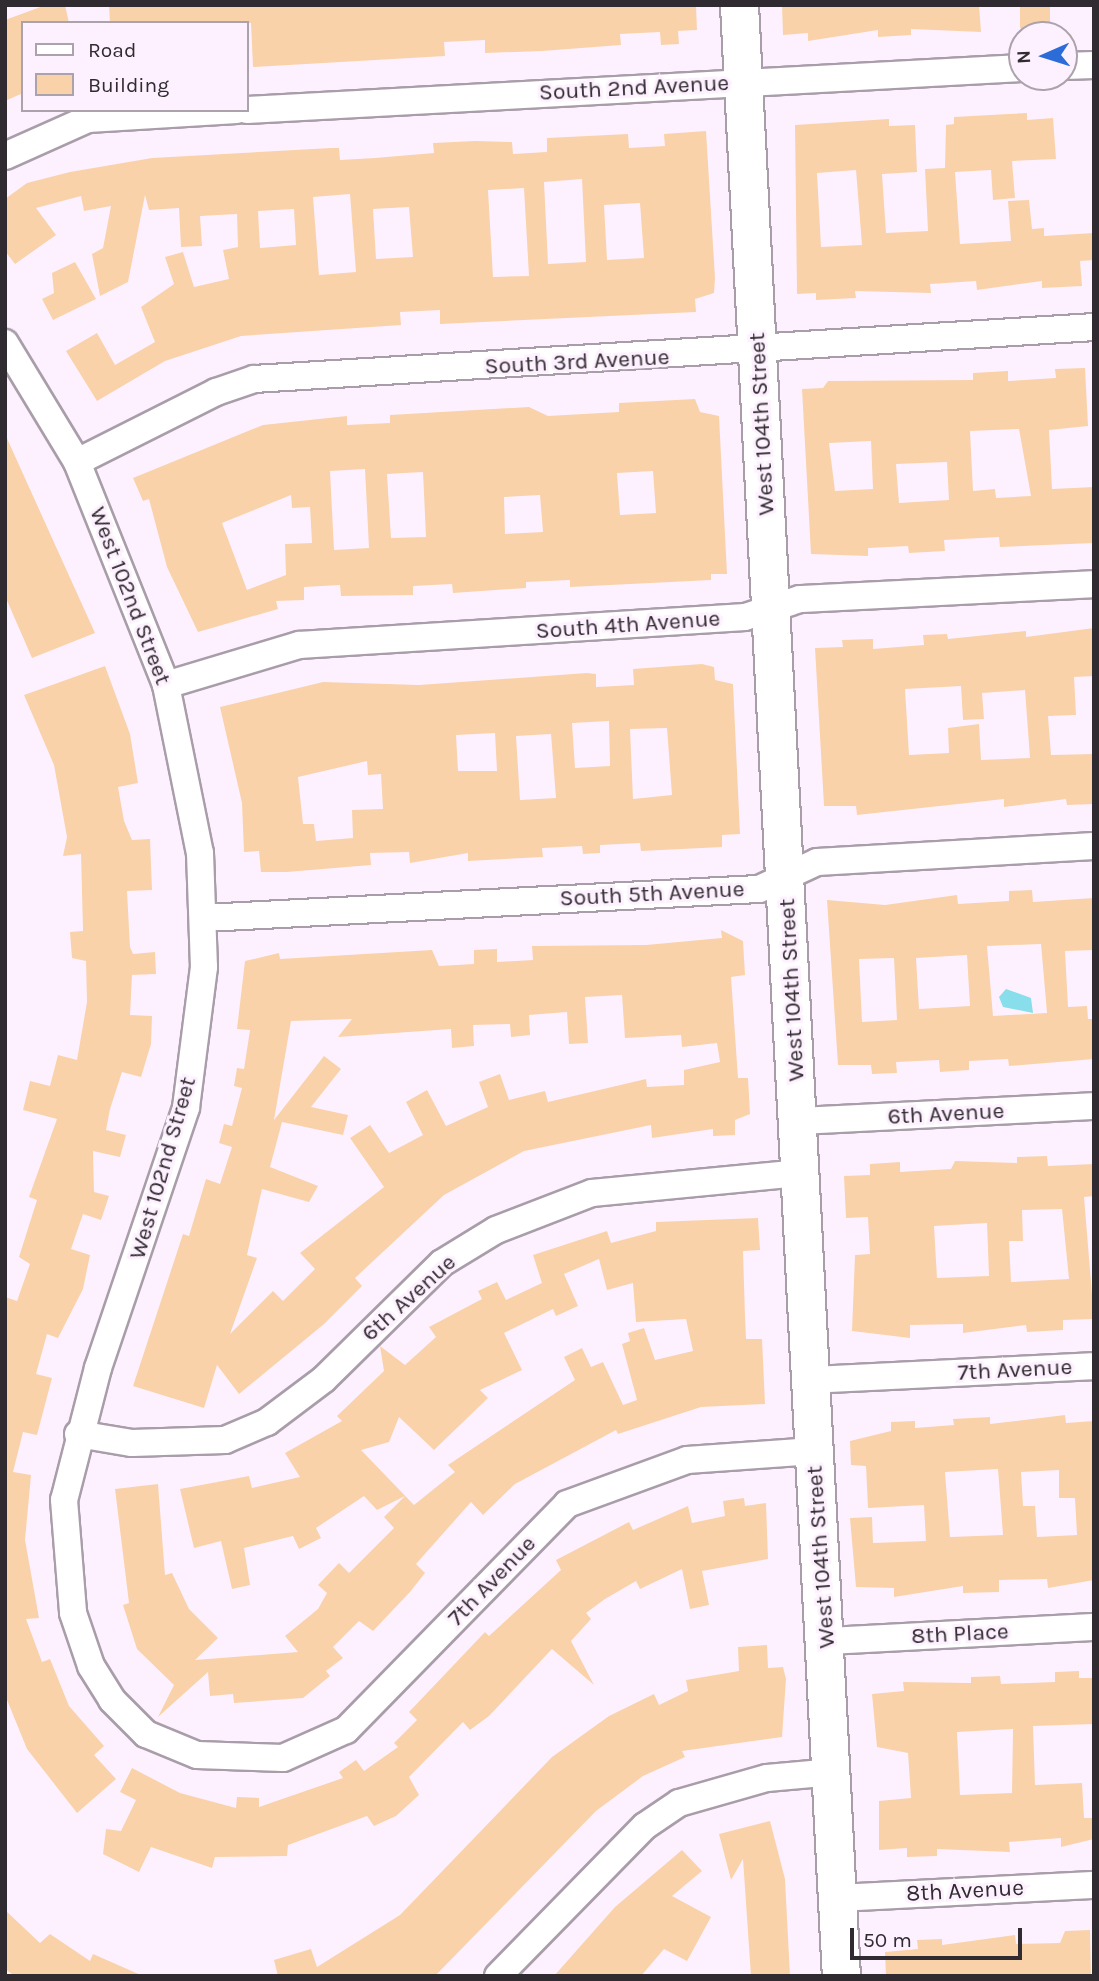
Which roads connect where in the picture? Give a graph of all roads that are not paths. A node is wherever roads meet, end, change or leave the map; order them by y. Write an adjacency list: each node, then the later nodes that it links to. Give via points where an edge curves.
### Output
1 (740, 5): 3 (street, West 104th Street)
2 (1008, 69): 3 (street, South 2nd Avenue)
3 (743, 82): 4 (street, South 2nd Avenue); 9 (street, West 104th Street)
4 (248, 110)
5 (204, 112): 6 (street, via 88,119)
6 (5, 156)
7 (1094, 327): 9 (street, South 3rd Avenue)
8 (5, 343): 10 (street, West 102nd Street)
9 (757, 344): 10 (street, South 3rd Avenue, via 728,354 254,379); 12 (street, West 104th Street)
10 (77, 462): 13 (street, West 102nd Street)
11 (1094, 584): 12 (street, South 4th Avenue, via 800,599)
12 (773, 608): 13 (street, South 4th Avenue, via 745,617 299,645); 15 (street, West 104th Street)
13 (166, 685): 16 (street, West 102nd Street, via 187,770)
14 (1094, 846): 15 (street, South 5th Avenue, via 817,862)
15 (787, 879): 16 (street, South 5th Avenue, via 759,889); 18 (street, West 104th Street)
16 (205, 918): 22 (street, West 102nd Street, via 186,1108)
17 (1094, 1106): 18 (street, 6th Avenue)
18 (798, 1121): 19 (street, West 104th Street)
19 (801, 1173): 21 (street, West 104th Street); 22 (street, 6th Avenue, via 592,1193 496,1230 442,1263 315,1386 267,1422 225,1440 132,1443)
20 (1094, 1366): 21 (street, 7th Avenue)
21 (811, 1380): 23 (street, West 104th Street)
22 (78, 1434): 26 (street, West 102nd Street, via 63,1531 80,1641 129,1719 146,1734)
23 (814, 1451): 25 (street, West 104th Street); 26 (street, 7th Avenue, via 687,1460 567,1504 346,1730 283,1758)
24 (1094, 1628): 25 (street, 8th Place)
25 (827, 1641): 27 (street, West 104th Street)
26 (197, 1755)
27 (834, 1772): 29 (street, West 104th Street); 30 (street, via 767,1777 679,1803 645,1826)
28 (1094, 1885): 29 (street, 8th Avenue)
29 (836, 1898): 31 (street, West 104th Street)
30 (498, 1976)
31 (841, 1976)

